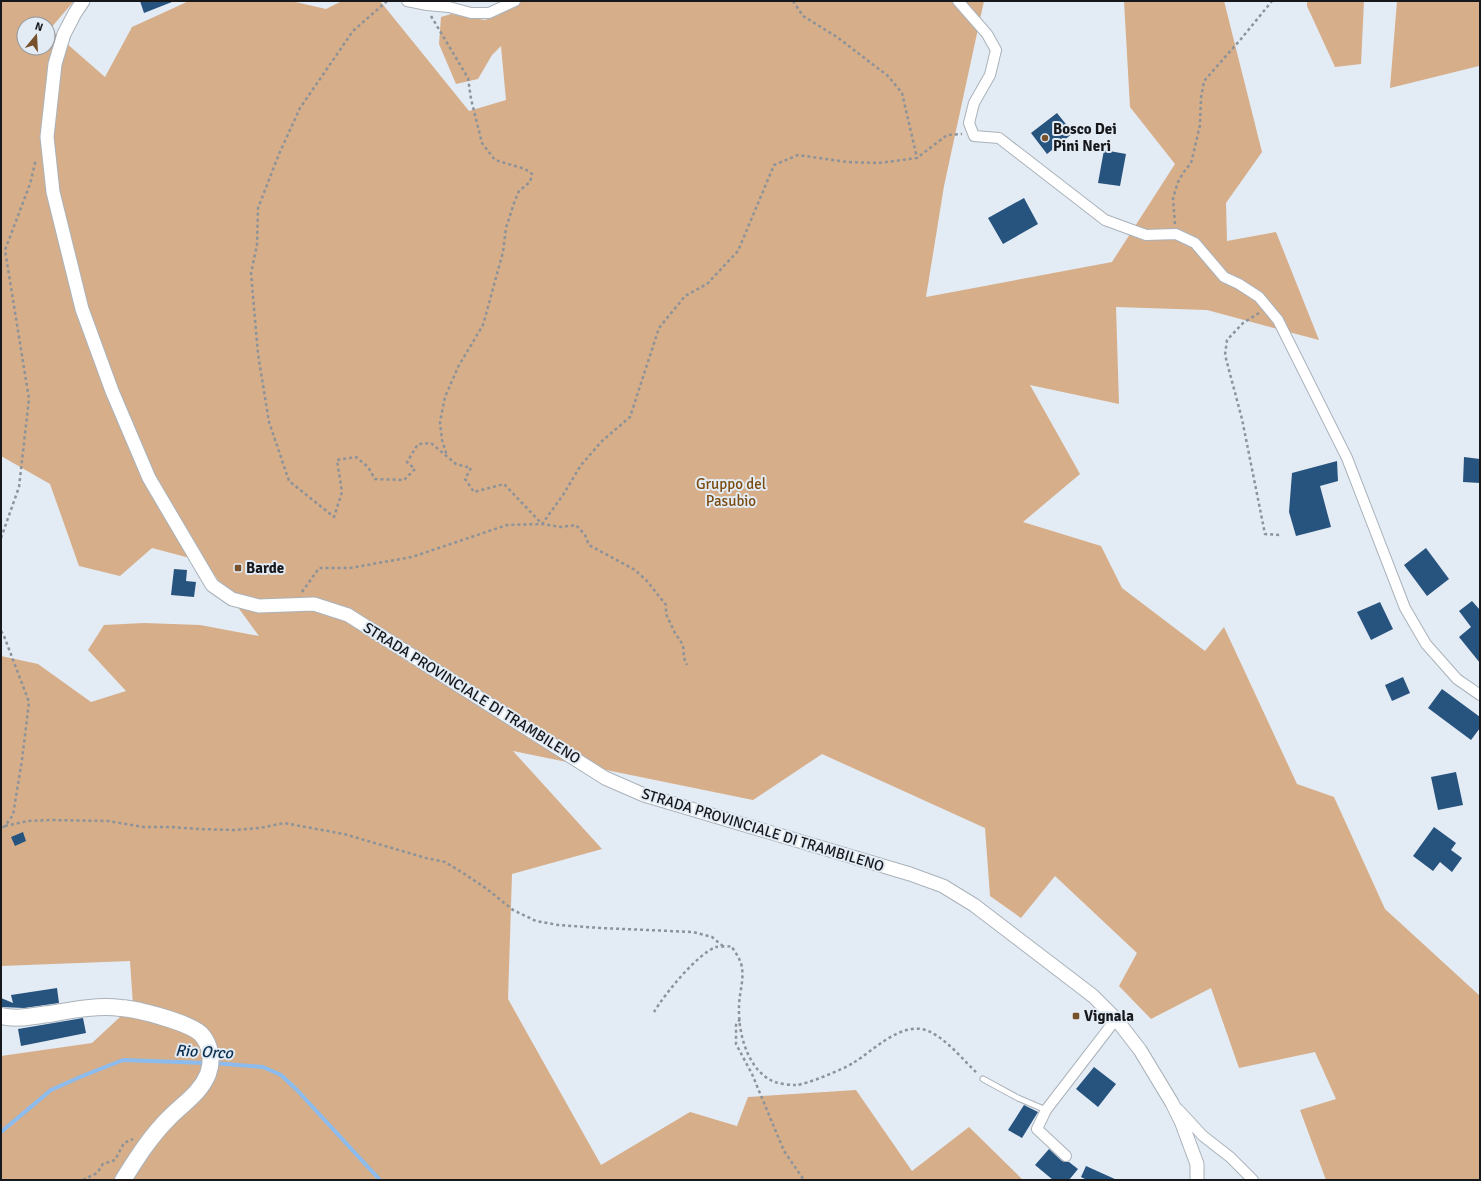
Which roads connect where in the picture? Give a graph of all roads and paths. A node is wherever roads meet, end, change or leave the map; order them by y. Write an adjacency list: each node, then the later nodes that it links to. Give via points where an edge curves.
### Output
1 (83, 1): 18 (street, STRADA PROVINCIALE DI TRAMBILENO, via 64,34 56,64 47,137 53,192 82,309 112,391 149,478 212,585 232,599 259,606)
2 (387, 1): 14 (path, via 353,31 300,108 258,208 257,245 251,273 258,354 270,422 289,481 334,517 342,492 337,460 356,457 368,467 376,479 404,480 415,469 407,462 418,444 431,443)
3 (407, 1): 8 (street)
4 (515, 1): 8 (street, via 489,13 471,13 449,7)
5 (793, 1): 11 (path, via 803,16 837,37 877,67 902,93)
6 (958, 1): 9 (street, via 987,34 996,50 990,75 974,103 969,123)
7 (1272, 1): 12 (path, via 1242,40 1204,81 1200,125 1191,163 1178,182 1173,198)
8 (423, 5): 14 (path, via 468,78 482,143 495,160 525,169 532,174 530,182 519,191 514,203 483,325 458,367 445,397 440,422)
9 (974, 136): 11 (path, via 947,135); 12 (street, via 999,138 1105,220 1146,235)
10 (37, 154): 17 (path, via 30,184 5,250 29,399 19,487)
11 (917, 158): 15 (path, via 879,163 847,162 798,155 774,165 738,251 707,284 685,296 659,328 630,416 602,441 581,465)
12 (1176, 234): 13 (street, via 1195,243 1224,277 1259,297)
13 (1268, 307): 16 (path, via 1243,323 1227,340 1224,355 1242,420 1265,534); 21 (street, via 1278,320 1347,458 1405,608 1426,644 1457,679)
14 (447, 456): 15 (path, via 456,464 471,468 465,479 474,492 504,484)
15 (542, 524): 18 (path, via 507,525 412,557 350,568 319,568); 20 (path, via 561,527 576,525 585,534 589,545 635,570 647,580 666,605 666,614 683,645)
16 (1280, 536)
17 (1, 538)
18 (294, 605): 28 (street, STRADA PROVINCIALE DI TRAMBILENO, via 314,604 348,615 605,778 644,795 943,886 974,905 1081,986)
19 (1, 631): 22 (path, via 29,702 13,815)
20 (687, 665)
21 (1480, 694)
22 (5, 826): 23 (path); 24 (path, via 28,821 58,820 108,822 144,827 234,830 284,823 344,834 445,862 487,889 513,910 536,921 558,925 693,932 712,937)
23 (1, 828)
24 (724, 947): 25 (path, via 716,947 696,961); 27 (path, via 731,946 742,967)
25 (654, 1012)
26 (1, 1016): 35 (main road, via 12,1019 79,1010 122,1008 155,1015 201,1033 209,1045 211,1059 208,1073 197,1092 168,1118 146,1143)
27 (740, 1019): 29 (path, via 748,1057 761,1073 775,1082 797,1086 828,1075 852,1064 892,1036 913,1028 926,1030 940,1037); 36 (path, via 736,1025 736,1044 752,1074 784,1151)
28 (1116, 1019): 30 (street, STRADA PROVINCIALE DI TRAMBILENO, via 1140,1050); 31 (street)
29 (983, 1079): 31 (lane)
30 (1172, 1103): 37 (street, STRADA PROVINCIALE DI TRAMBILENO, via 1197,1164); 38 (street, via 1203,1136 1230,1157)
31 (1046, 1110): 33 (street, via 1037,1128)
32 (136, 1136): 34 (path, via 124,1142 115,1160 103,1164 97,1173)
33 (1066, 1156)
34 (83, 1180)
35 (123, 1180)
36 (804, 1180)
37 (1197, 1180)
38 (1253, 1180)

